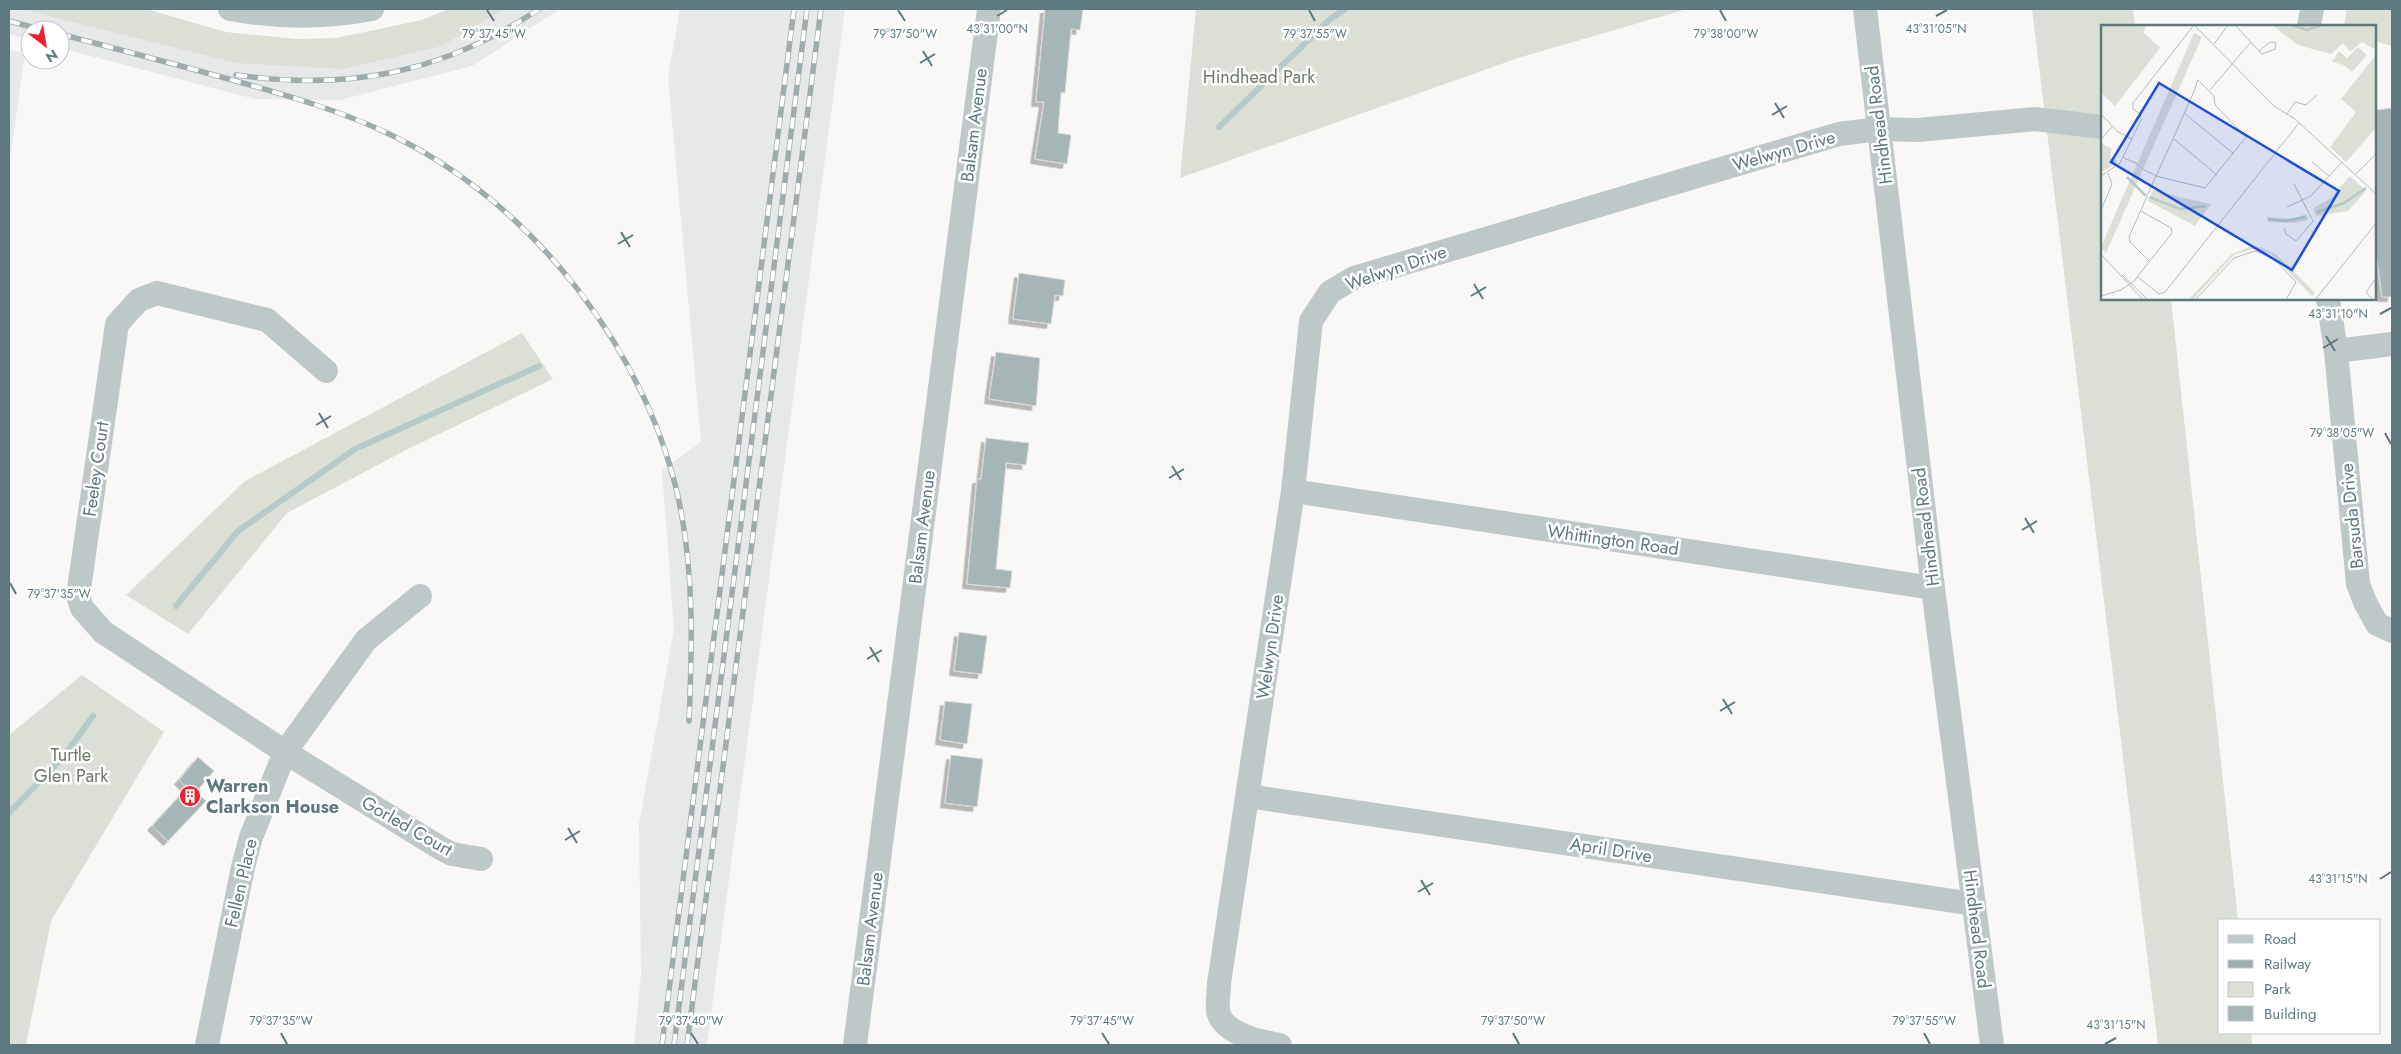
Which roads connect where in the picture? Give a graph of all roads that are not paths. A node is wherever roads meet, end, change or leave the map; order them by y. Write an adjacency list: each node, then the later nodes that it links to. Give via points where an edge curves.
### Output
1 (230, 9): 2 (street, via 291,17)
2 (372, 9)
3 (989, 9): 22 (street, Balsam Avenue)
4 (1865, 9): 8 (street, Hindhead Road)
5 (2312, 9): 6 (street)
6 (2309, 25)
7 (2101, 127): 8 (street, Welwyn Drive, via 2035,119 1918,130)
8 (1880, 129): 13 (street, Welwyn Drive, via 1829,137 1354,278 1330,292 1311,321); 14 (street, Hindhead Road)
9 (2328, 300): 11 (street, Barsuda Drive)
10 (2392, 344): 11 (street)
11 (2336, 351): 16 (street, Barsuda Drive, via 2358,584 2378,624)
12 (326, 371): 17 (street, Feeley Court, via 267,320 157,293 139,300 127,310 117,324 78,596 82,608 103,632)
13 (1293, 491): 14 (street, Whittington Road); 18 (street, Welwyn Drive)
14 (1933, 588): 20 (street, Hindhead Road)
15 (420, 596): 17 (street, Fellen Place, via 366,640)
16 (2392, 631)
17 (284, 752): 19 (street, Gorled Court, via 442,849); 21 (street, Fellen Place, via 250,837 242,867)
18 (1248, 796): 20 (street, April Drive); 23 (street, Welwyn Drive, via 1219,983 1218,1012 1232,1030 1256,1041)
19 (481, 859)
20 (1974, 904): 24 (street, Hindhead Road)
21 (207, 1045)
22 (855, 1045)
23 (1280, 1045)
24 (1992, 1045)

